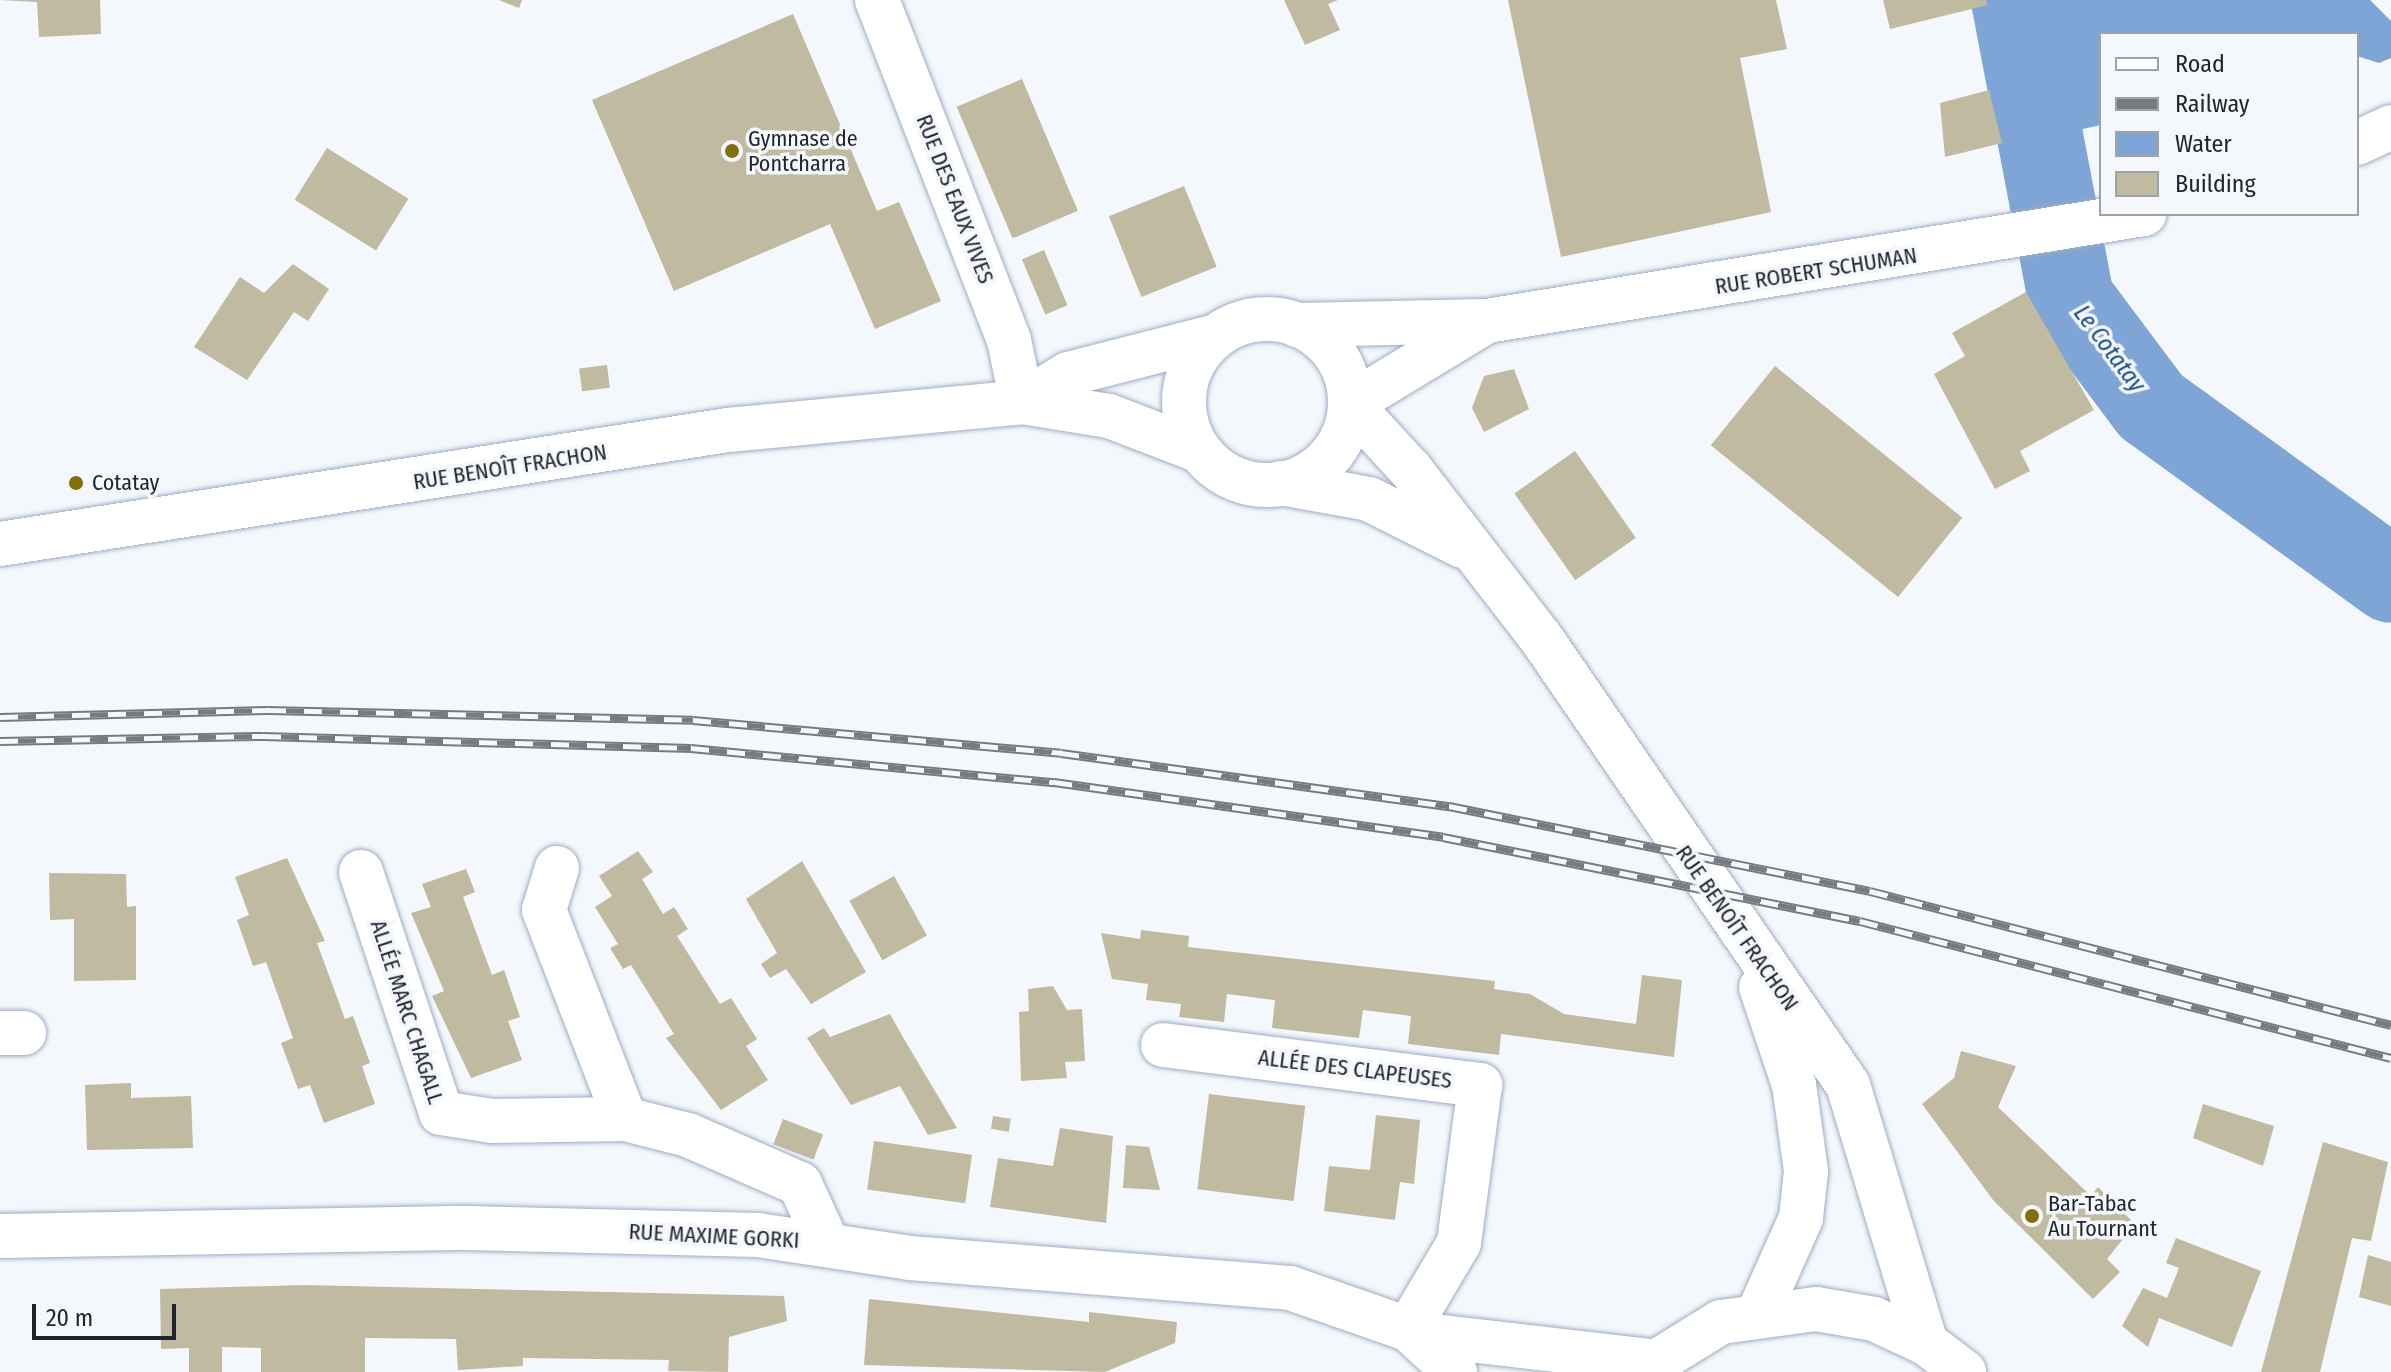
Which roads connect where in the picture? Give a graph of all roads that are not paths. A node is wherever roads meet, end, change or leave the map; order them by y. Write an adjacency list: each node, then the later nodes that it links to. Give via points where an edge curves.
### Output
1 (877, 0): 8 (main road, RUE DES EAUX VIVES, via 1009,340)
2 (2391, 127): 3 (main road)
3 (2359, 142)
4 (2125, 219): 5 (main road, RUE ROBERT SCHUMAN)
5 (1487, 321): 6 (main road, RUE ROBERT SCHUMAN); 9 (main road, RUE ROBERT SCHUMAN)
6 (1297, 325): 7 (main road, via 1255,319); 9 (main road, via 1336,356)
7 (1216, 336): 8 (main road, RUE BENOÎT FRACHON, via 1068,374); 10 (main road, via 1186,381 1185,418)
8 (1022, 402): 10 (main road, RUE BENOÎT FRACHON, via 1109,416); 12 (main road, RUE BENOÎT FRACHON, via 728,430)
9 (1350, 404): 11 (main road, via 1329,456); 13 (main road, RUE BENOÎT FRACHON)
10 (1200, 451): 11 (main road, via 1236,478)
11 (1281, 483): 13 (main road, RUE BENOÎT FRACHON, via 1369,499)
12 (0, 544)
13 (1471, 551): 16 (main road, RUE BENOÎT FRACHON, via 1541,638)
14 (557, 868): 18 (main road, via 544,910)
15 (361, 872): 18 (main road, ALLÉE MARC CHAGALL, via 441,1113 492,1121)
16 (1746, 943): 21 (main road, via 1794,1085 1806,1171 1801,1218); 23 (main road, RUE BENOÎT FRACHON, via 1848,1085)
17 (1163, 1045): 22 (main road, ALLÉE DES CLAPEUSES, via 1480,1085 1459,1243)
18 (625, 1119): 20 (main road, ALLÉE MARC CHAGALL, via 688,1135 800,1184)
19 (0, 1236): 20 (main road, RUE MAXIME GORKI, via 468,1228 758,1235)
20 (827, 1243): 22 (main road, RUE MAXIME GORKI, via 910,1258 1290,1288)
21 (1759, 1312): 23 (main road, via 1816,1309 1874,1319); 24 (main road, via 1697,1333)
22 (1412, 1331): 24 (main road, RUE MAXIME GORKI); 25 (main road, RUE MAXIME GORKI)
23 (1926, 1343): 26 (main road)
24 (1646, 1367)
25 (1455, 1372)
26 (1964, 1372)

